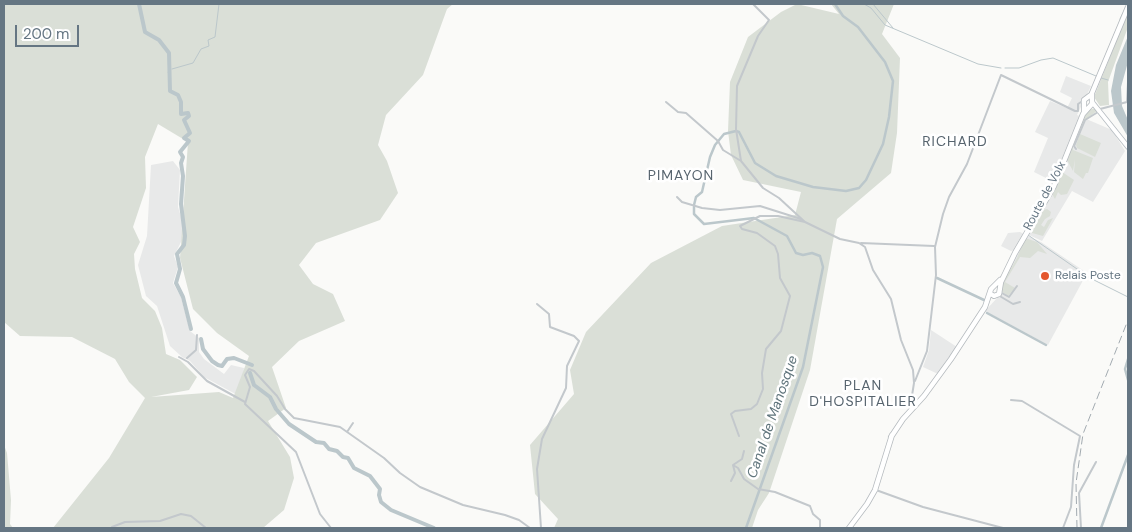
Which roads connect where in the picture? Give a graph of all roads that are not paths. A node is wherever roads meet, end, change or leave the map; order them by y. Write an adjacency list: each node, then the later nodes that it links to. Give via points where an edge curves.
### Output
1 (753, 4): 9 (street, via 770,20 758,36 737,86 736,131)
2 (1128, 7): 5 (main road)
3 (1128, 82): 6 (street, via 1128,101)
4 (667, 103): 9 (street, via 678,112 686,112 724,150)
5 (1087, 103): 6 (main road); 13 (street, via 1078,104 1078,111 1075,111 1001,75 965,169 949,197); 14 (main road, Route de Volx, via 1054,186)
6 (1099, 109): 7 (main road); 8 (street, via 1086,119 1074,146)
7 (1128, 147)
8 (1076, 149)
9 (741, 161): 11 (street, via 761,186)
10 (677, 197): 11 (street, via 695,206 720,210 763,207)
11 (805, 222): 12 (street, via 840,239); 31 (street, via 778,216 754,217 740,228 755,232 775,246 780,278 790,296 781,331 766,350 763,389 758,404 751,410 731,414)
12 (859, 243): 13 (street); 23 (street, via 865,247 873,270 891,298)
13 (935, 246): 23 (street, via 936,275 927,351)
14 (1004, 276): 16 (main road, Route de Volx); 17 (main road, Route de Volx)
15 (1017, 286): 17 (street, via 1009,297)
16 (993, 287): 17 (main road); 17 (main road, via 990,290)
17 (996, 293): 18 (street, via 1013,304); 24 (main road, Route de Volx)
18 (1020, 302)
19 (537, 304): 42 (street, via 549,314 550,327 579,341 567,366 566,388 542,439 537,469)
20 (197, 335): 22 (street, via 196,350)
21 (179, 357): 26 (street, via 213,385)
22 (187, 358)
23 (914, 383): 27 (street)
24 (928, 390): 27 (main road, Route de Volx); 28 (main road, Route de Volx)
25 (1010, 400): 46 (street, via 1022,401 1080,436 1074,465 1072,507)
26 (245, 402): 30 (street, via 250,388 245,376 249,369 294,418 340,427); 40 (street, via 296,452 320,514)
27 (910, 408): 28 (street); 32 (main road, Route de Volx)
28 (902, 419): 32 (main road, Route de Volx)
29 (353, 424): 30 (street)
30 (347, 432): 41 (street, via 420,487 463,505 506,514)
31 (739, 436)
32 (891, 437): 37 (main road, Route de Volx)
33 (744, 451): 35 (street, via 741,460)
34 (1096, 462): 47 (street, via 1079,493)
35 (733, 465): 36 (street); 43 (street, via 759,489 808,505 820,520)
36 (732, 482)
37 (875, 490): 44 (main road, Route de Volx); 45 (street, via 923,507)
38 (112, 527): 39 (street, via 125,522 160,521 181,514 191,516)
39 (206, 528)
40 (330, 528)
41 (530, 528)
42 (541, 528)
43 (820, 528)
44 (848, 528)
45 (1003, 528)
46 (1063, 528)
47 (1081, 528)

